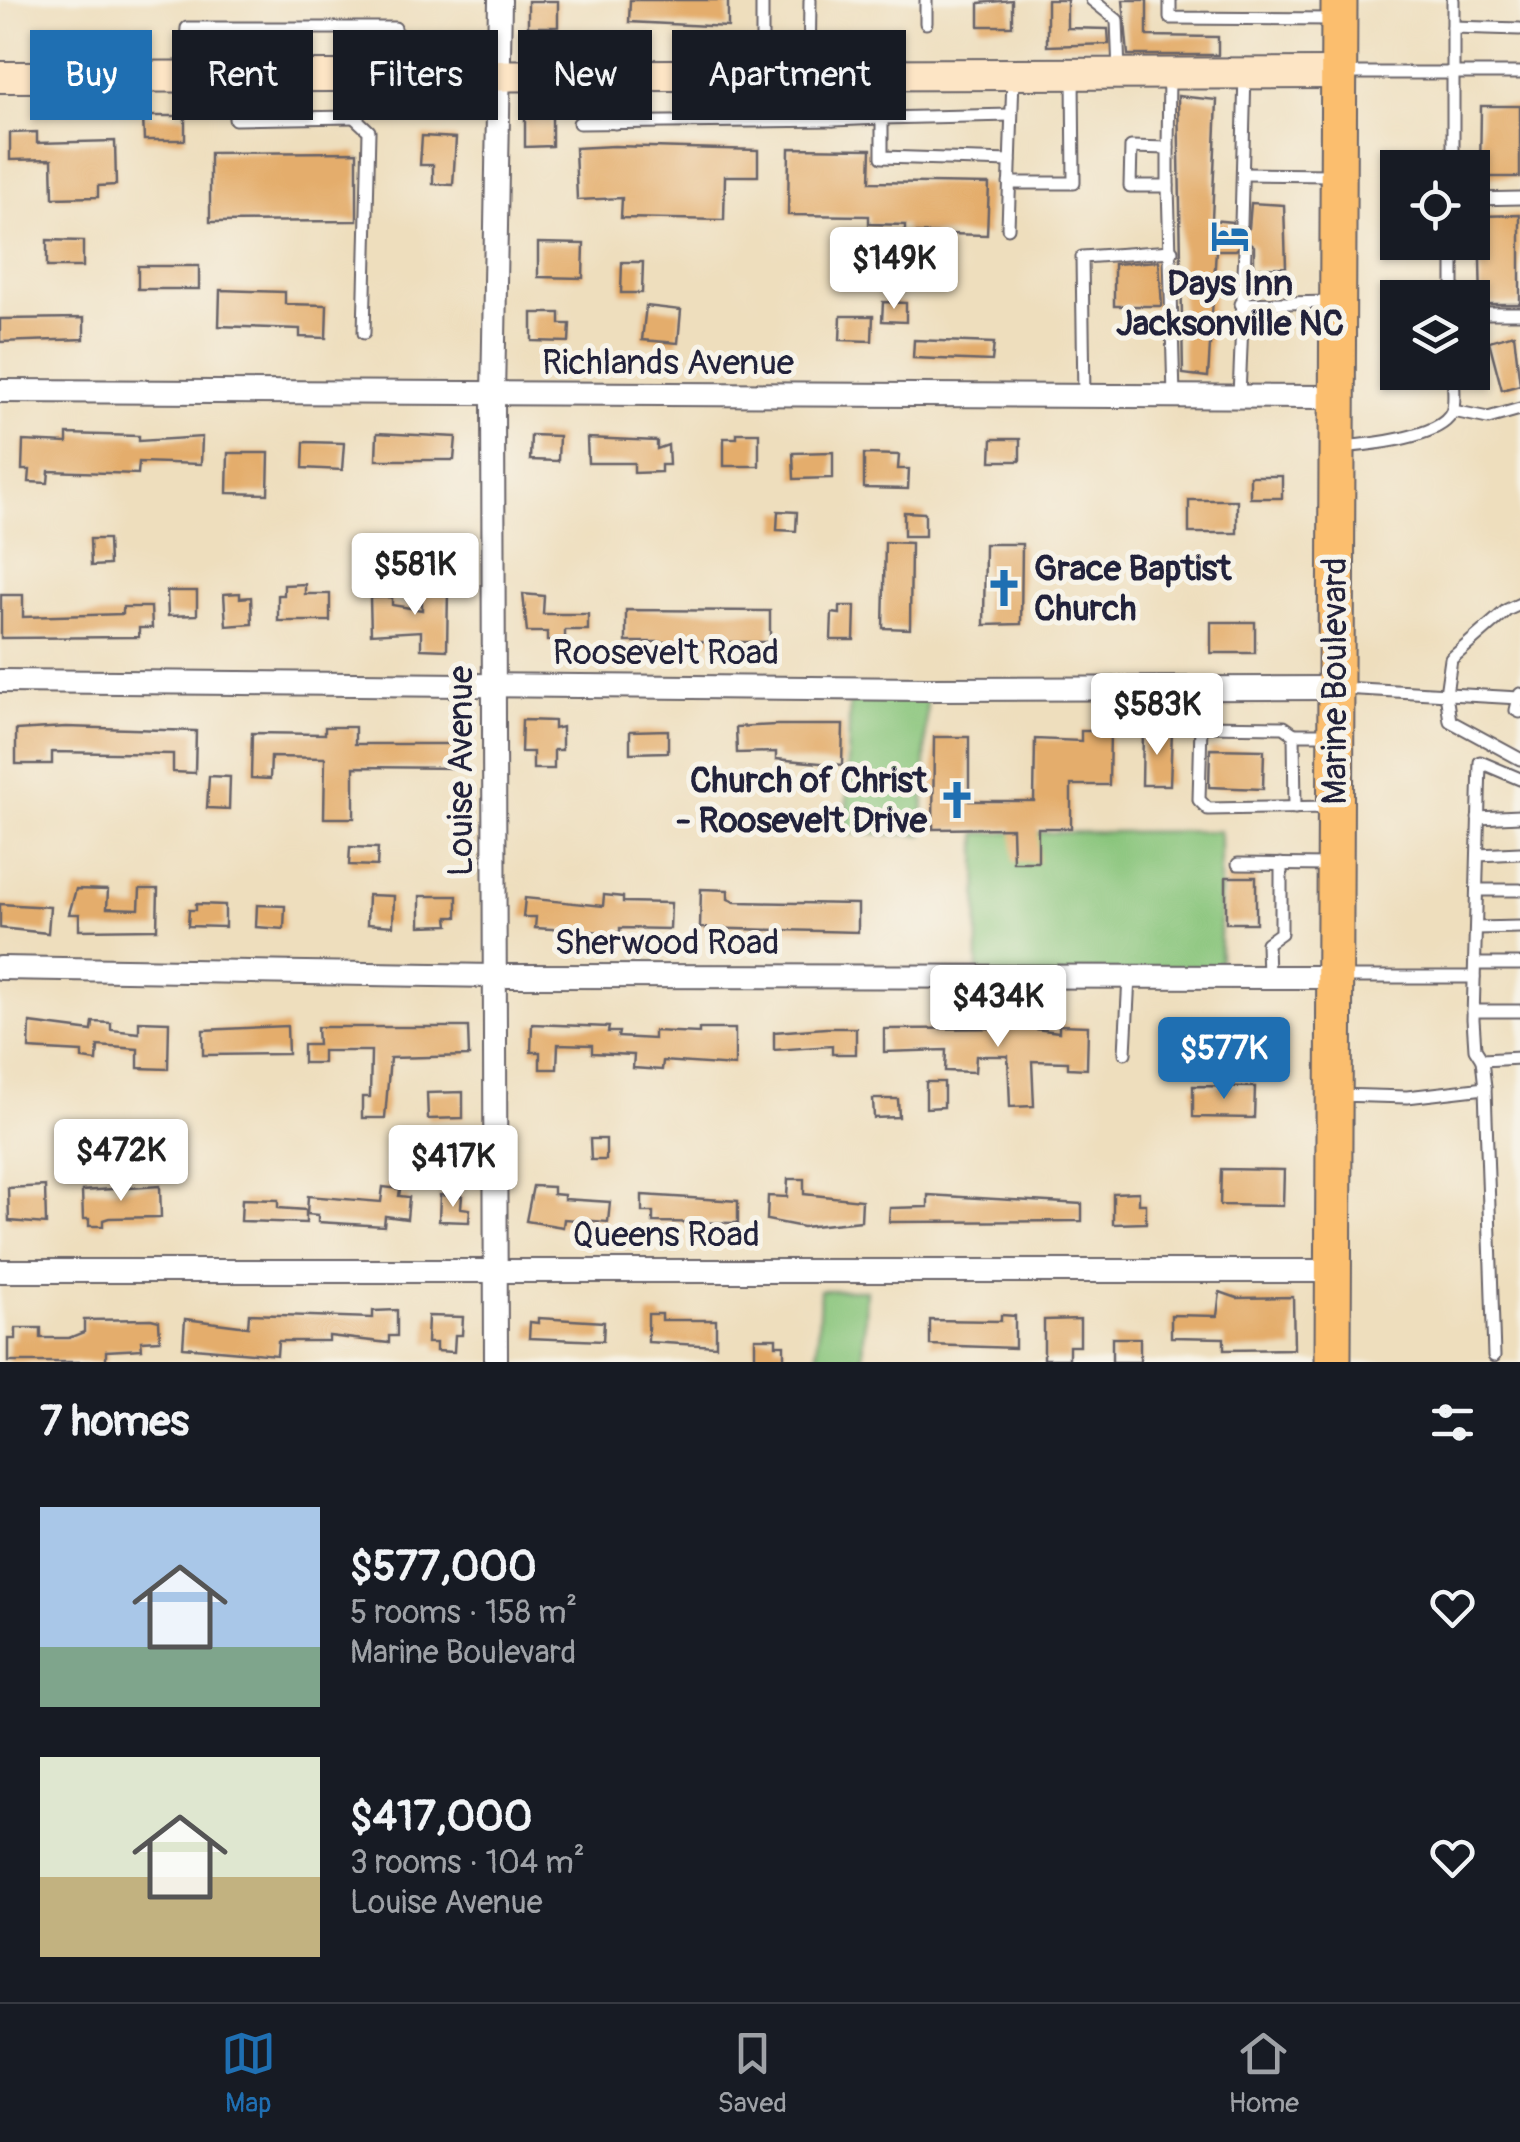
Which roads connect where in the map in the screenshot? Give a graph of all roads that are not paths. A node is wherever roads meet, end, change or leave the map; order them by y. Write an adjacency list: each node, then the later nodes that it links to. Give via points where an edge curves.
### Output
1 (500, 0): 29 (street, Louise Avenue)
2 (762, 0): 17 (lane)
3 (810, 0): 18 (lane)
4 (926, 0): 10 (lane)
5 (1092, 0): 25 (lane, via 1116,20)
6 (1170, 0): 9 (lane, via 1170,18)
7 (1453, 0): 12 (lane)
8 (1339, 10): 9 (lane, via 1277,22); 21 (main road, Marine Boulevard)
9 (1236, 18): 11 (lane)
10 (926, 23)
11 (1250, 26)
12 (1453, 27): 19 (lane); 27 (lane)
13 (297, 29): 14 (lane); 15 (lane)
14 (371, 29): 16 (lane)
15 (187, 30)
16 (394, 30)
17 (762, 30)
18 (814, 30)
19 (1520, 30)
20 (1169, 72): 25 (main road); 26 (main road); 41 (lane)
21 (1339, 72): 26 (main road); 27 (lane); 45 (main road, Marine Boulevard)
22 (906, 73): 23 (main road)
23 (1013, 73): 24 (main road); 33 (lane)
24 (1073, 73): 25 (main road); 46 (lane, via 1074,183)
25 (1119, 73)
26 (1245, 73): 44 (lane)
27 (1453, 73): 28 (lane); 42 (lane)
28 (1520, 73)
29 (500, 74): 30 (main road); 64 (street, Louise Avenue)
30 (518, 74)
31 (172, 76): 32 (main road)
32 (0, 77)
33 (1011, 115): 34 (lane); 43 (lane)
34 (906, 117)
35 (357, 120): 58 (lane, via 369,131)
36 (615, 120): 40 (lane)
37 (834, 120): 40 (lane)
38 (882, 120): 43 (lane, via 882,157)
39 (579, 123): 40 (lane)
40 (615, 123)
41 (1168, 148): 47 (lane); 47 (lane, via 1130,148 1130,186)
42 (1454, 150)
43 (1010, 161): 46 (lane)
44 (1243, 174): 45 (lane); 50 (lane)
45 (1338, 175): 54 (main road, Marine Boulevard)
46 (1010, 183): 51 (lane)
47 (1168, 186): 53 (lane)
48 (1490, 198): 49 (lane)
49 (1520, 198)
50 (1241, 224)
51 (1008, 228)
52 (1245, 249): 55 (lane)
53 (1172, 251): 61 (lane); 65 (lane, via 1082,257)
54 (1337, 302): 55 (lane); 63 (main road, Marine Boulevard)
55 (1241, 304): 62 (lane)
56 (1490, 313): 57 (lane)
57 (1520, 313)
58 (364, 333)
59 (1453, 390): 67 (lane)
60 (0, 392): 64 (street, Richlands Avenue)
61 (1174, 396): 62 (street, Richlands Avenue); 65 (street, Richlands Avenue)
62 (1239, 396): 63 (street, Richlands Avenue)
63 (1336, 396): 68 (main road, Marine Boulevard)
64 (494, 397): 65 (street, Richlands Avenue); 71 (street, Louise Avenue)
65 (1084, 397)
66 (1520, 409): 67 (lane, via 1488,418)
67 (1453, 410): 68 (lane, via 1427,432)
68 (1335, 448): 73 (main road, Marine Boulevard)
69 (1520, 604): 74 (lane, via 1451,659)
70 (0, 680): 71 (street, Roosevelt Road)
71 (494, 686): 72 (street, Roosevelt Road); 98 (street, Louise Avenue)
72 (1202, 687): 73 (street, Roosevelt Road); 77 (lane)
73 (1332, 688): 74 (lane); 79 (main road, Marine Boulevard)
74 (1446, 694): 75 (lane); 80 (lane, via 1450,720)
75 (1520, 696): 76 (lane)
76 (1520, 712)
77 (1202, 726): 78 (lane, via 1284,727); 82 (lane, via 1200,800 1208,809)
78 (1294, 734): 79 (lane); 82 (lane)
79 (1333, 734): 83 (main road, Marine Boulevard)
80 (1520, 760)
81 (1520, 779): 85 (lane, via 1480,762)
82 (1295, 808): 83 (lane)
83 (1333, 808): 90 (main road, Marine Boulevard)
84 (1520, 816): 85 (lane)
85 (1478, 818): 87 (lane)
86 (1520, 852): 87 (lane)
87 (1478, 854): 91 (lane)
88 (1238, 864): 89 (lane)
89 (1281, 864): 90 (lane); 99 (lane, via 1281,933 1268,943)
90 (1333, 865): 101 (main road, Marine Boulevard)
91 (1476, 890): 92 (lane); 93 (lane)
92 (1520, 890)
93 (1476, 928): 94 (lane); 97 (lane)
94 (1520, 928)
95 (1520, 964): 97 (lane)
96 (0, 968): 98 (street, Sherwood Road)
97 (1475, 970): 101 (lane); 103 (lane)
98 (495, 976): 100 (street, Sherwood Road); 109 (street, Louise Avenue)
99 (1268, 976): 100 (street, Sherwood Road); 101 (street, Sherwood Road)
100 (1129, 977): 104 (lane)
101 (1334, 977): 108 (main road, Marine Boulevard)
102 (1520, 1011): 103 (lane)
103 (1474, 1012): 106 (lane, via 1474,1048)
104 (1125, 1052)
105 (1520, 1058): 106 (lane)
106 (1482, 1060): 107 (lane)
107 (1485, 1088): 108 (lane, via 1408,1097); 112 (lane)
108 (1333, 1094): 111 (main road, Marine Boulevard)
109 (497, 1268): 110 (street, Queens Road); 111 (street, Queens Road); 113 (street, Louise Avenue)
110 (0, 1271)
111 (1332, 1271): 114 (main road, Marine Boulevard)
112 (1494, 1356)
113 (496, 1362)
114 (1333, 1362)

